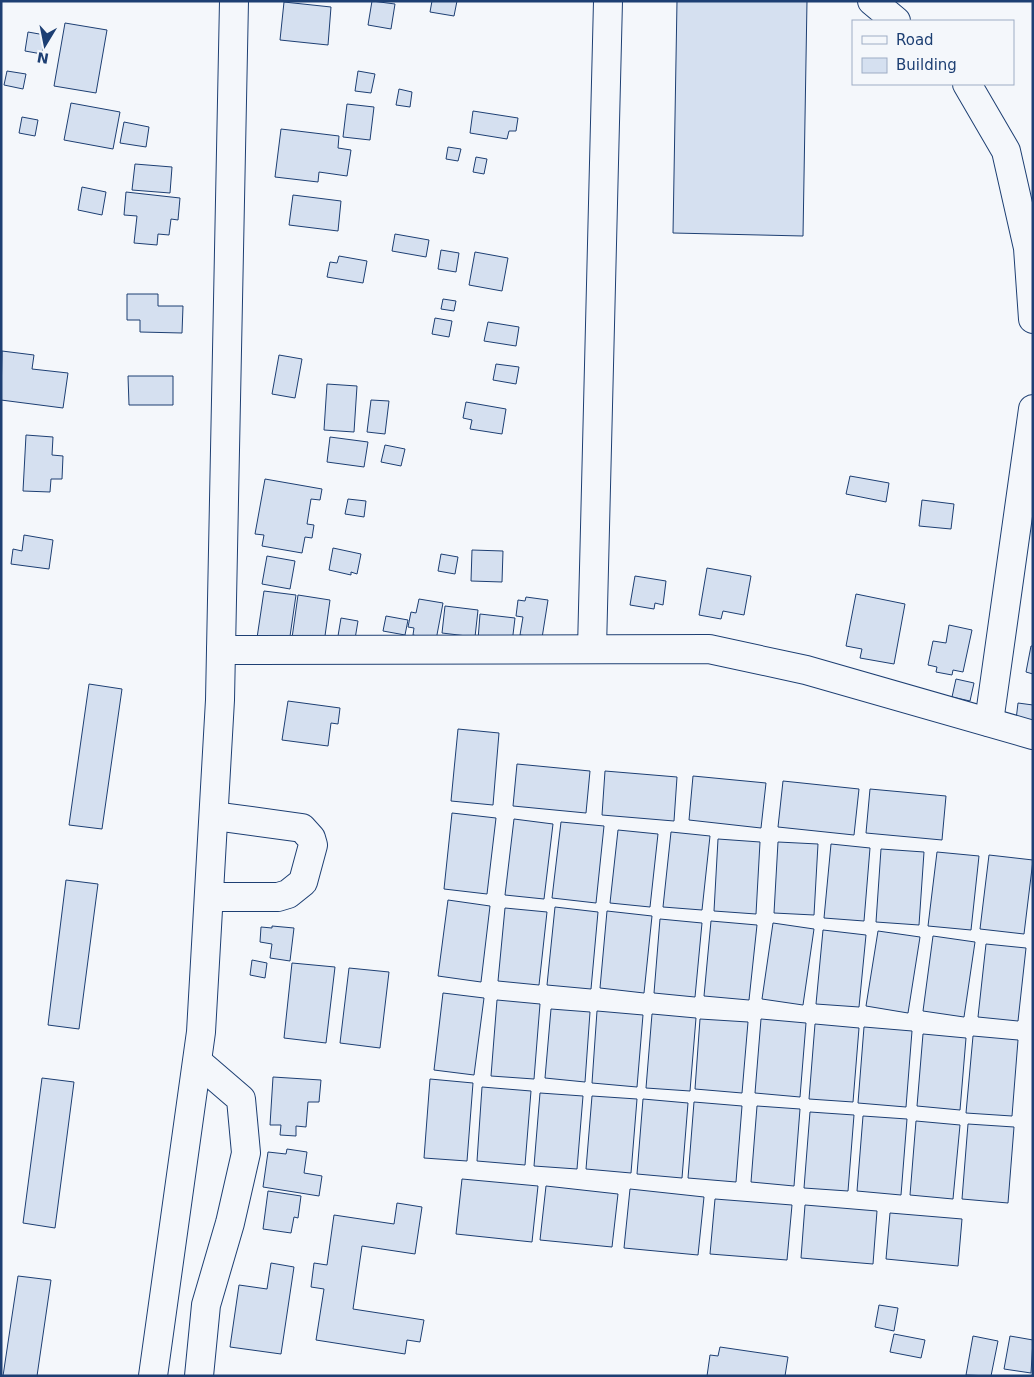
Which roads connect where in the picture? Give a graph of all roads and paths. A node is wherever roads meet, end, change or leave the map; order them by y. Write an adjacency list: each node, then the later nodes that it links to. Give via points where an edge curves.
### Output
1 (234, 1): 9 (main road)
2 (608, 1): 8 (main road)
3 (872, 1): 4 (main road)
4 (895, 20)
5 (968, 85): 6 (main road, via 1006,151 1028,248)
6 (1033, 319)
7 (1033, 409): 10 (main road)
8 (592, 649): 9 (main road); 10 (main road, via 709,649 806,670)
9 (222, 650): 12 (main road)
10 (990, 722): 11 (main road)
11 (1033, 735)
12 (214, 816): 13 (main road); 13 (main road, via 302,828 313,845 303,882 288,894 278,897)
13 (209, 897): 14 (main road)
14 (198, 1062): 15 (main road); 16 (main road, via 241,1099 246,1152 206,1305)
15 (153, 1376)
16 (199, 1376)

